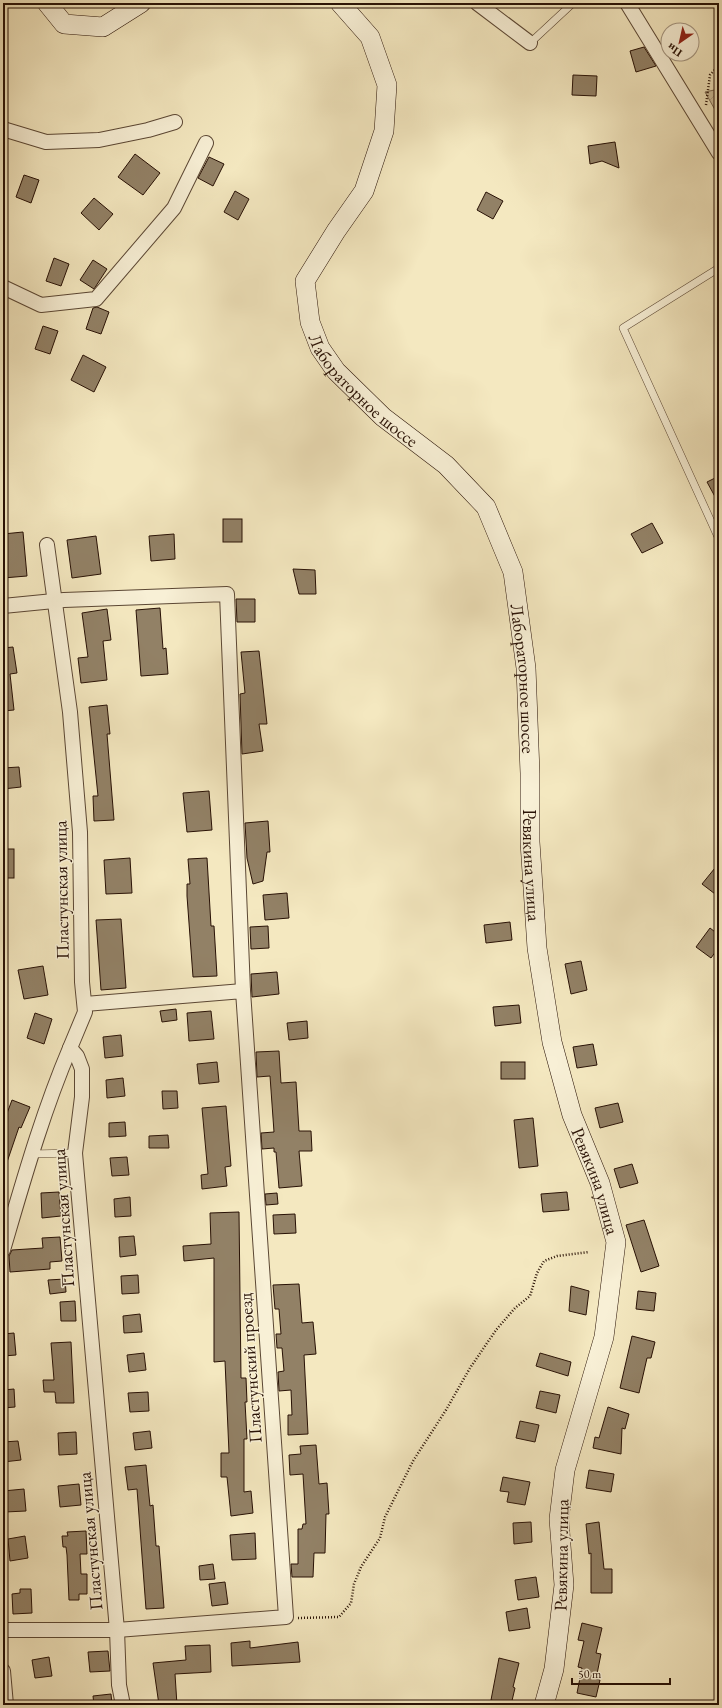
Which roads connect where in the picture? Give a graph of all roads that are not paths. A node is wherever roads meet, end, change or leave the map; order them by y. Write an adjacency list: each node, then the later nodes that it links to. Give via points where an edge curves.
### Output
1 (46, 3): 2 (main road, via 64,24 103,27)
2 (141, 3)
3 (340, 3): 18 (main road, Лабораторное шоссе, via 370,37 386,84 384,131 364,191 336,230 305,282 310,322 320,348 336,371 383,417 446,465 486,507 513,572 526,668)
4 (478, 3): 7 (street)
5 (573, 3): 7 (lane)
6 (627, 3): 11 (street)
7 (530, 44)
8 (175, 122): 9 (street, via 99,140 46,142)
9 (3, 128)
10 (206, 143): 13 (street, via 174,208 96,299 41,305)
11 (719, 153)
12 (719, 268): 14 (lane, via 623,328)
13 (3, 287)
14 (719, 539)
15 (47, 545): 16 (street, Пластунская улица)
16 (55, 602): 17 (street); 19 (street, Пластунский проезд, via 227,594); 20 (street, Пластунская улица, via 70,712 80,832)
17 (3, 606)
18 (530, 773): 30 (main road, Ревякина улица, via 530,842 537,948 552,1042 572,1115 600,1183 616,1242 604,1337 565,1470 559,1519 564,1585 554,1668)
19 (243, 991): 20 (street); 26 (street, Пластунский проезд, via 286,1617)
20 (84, 1004): 21 (street, Пластунская улица, via 85,1012)
21 (70, 1048): 22 (street, Пластунская улица, via 77,1056 82,1069 82,1097); 23 (street)
22 (75, 1153): 23 (lane); 26 (street, Пластунская улица)
23 (31, 1154): 24 (street)
24 (3, 1250)
25 (3, 1630): 26 (street)
26 (117, 1630): 29 (street, Пластунская улица)
27 (3, 1671): 28 (street)
28 (6, 1705)
29 (123, 1705)
30 (544, 1705)

